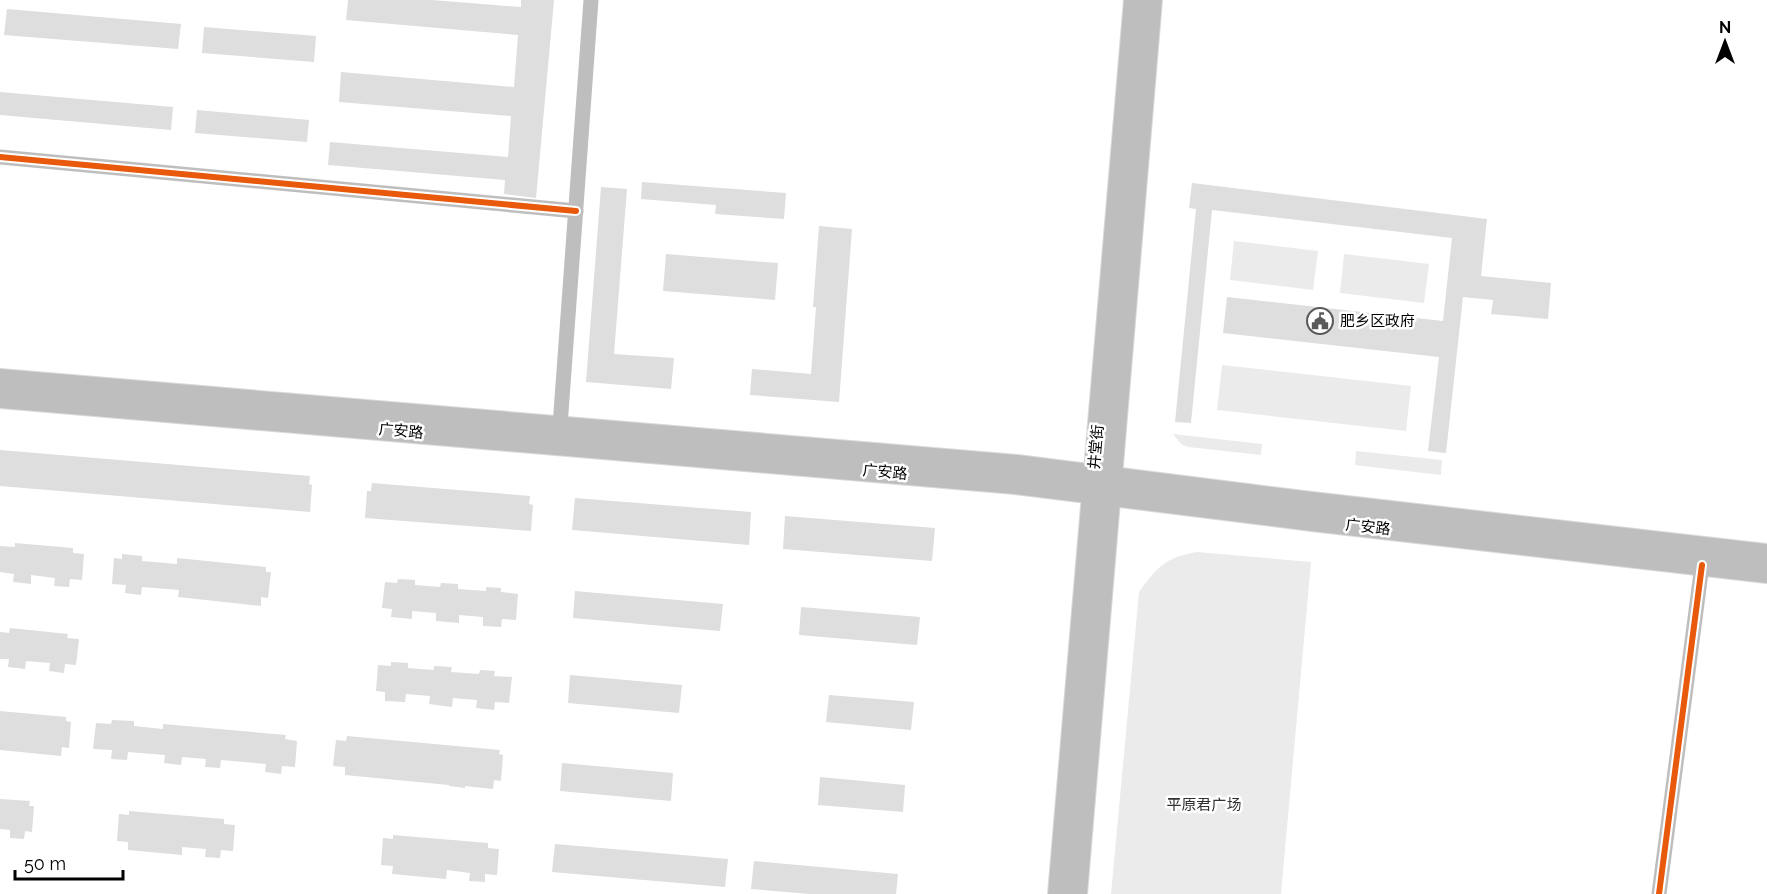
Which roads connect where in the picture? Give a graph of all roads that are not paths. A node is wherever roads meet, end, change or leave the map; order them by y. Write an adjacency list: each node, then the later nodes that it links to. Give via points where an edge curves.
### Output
1 (591, 0): 5 (street)
2 (1134, 0): 9 (main road, 井堂街)
3 (1152, 0): 9 (main road, 井堂街)
4 (0, 157): 5 (street)
5 (576, 211): 8 (street)
6 (0, 379): 8 (main road, 广安路)
7 (0, 398): 9 (main road, 广安路, via 1015,484)
8 (560, 426): 9 (main road, 广安路, via 1006,464)
9 (1102, 485): 10 (main road, 广安路); 11 (main road, 广安路); 13 (main road, 井堂街); 14 (main road, 井堂街)
10 (1767, 554)
11 (1702, 565): 12 (main road, 广安路); 15 (street)
12 (1767, 573)
13 (1058, 894)
14 (1077, 894)
15 (1659, 894)

